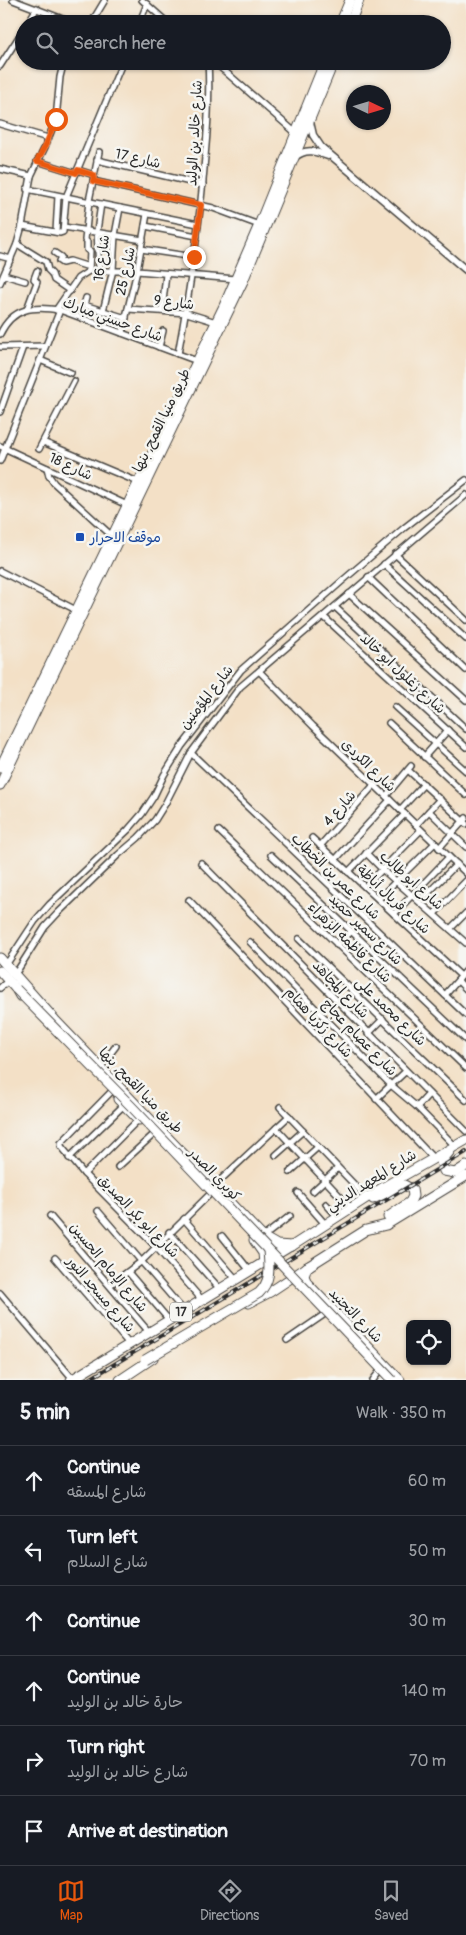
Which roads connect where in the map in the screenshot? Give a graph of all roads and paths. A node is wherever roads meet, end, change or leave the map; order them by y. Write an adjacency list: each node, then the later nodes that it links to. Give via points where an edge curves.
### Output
1 (13, 0): 7 (street)
2 (104, 0): 10 (street)
3 (142, 0): 6 (street)
4 (350, 0): 13 (main road)
5 (359, 0): 14 (main road)
6 (147, 4): 11 (street); 12 (street)
7 (37, 8): 8 (street); 9 (street)
8 (33, 15)
9 (54, 15)
10 (96, 15)
11 (143, 15)
12 (160, 15)
13 (344, 15)
14 (353, 15)
15 (15, 43): 16 (street)
16 (0, 66)
17 (62, 70): 26 (street, via 56,119)
18 (119, 70): 33 (street)
19 (208, 70): 36 (street, شارع خالد بن الوليد)
20 (223, 70): 25 (street)
21 (322, 70): 25 (main road, طريق منيا القمح, بنها)
22 (330, 70): 23 (main road, طريق منيا القمح, بنها)
23 (310, 120): 28 (main road, طريق منيا القمح, بنها); 29 (street, via 316,141)
24 (0, 124): 26 (street)
25 (297, 134): 46 (main road, طريق منيا القمح, بنها)
26 (48, 138): 31 (street)
27 (99, 152): 30 (street)
28 (295, 157): 29 (street, via 312,150); 127 (main road, طريق منيا القمح, بنها, via 230,310)
29 (334, 159): 65 (street)
30 (97, 160): 35 (street); 36 (street, شارع 17)
31 (37, 161): 33 (street); 34 (street)
32 (0, 169): 34 (street)
33 (77, 172): 35 (street); 39 (street)
34 (30, 176): 37 (street)
35 (94, 178): 40 (street); 42 (street)
36 (203, 185): 42 (street, شارع خالد بن الوليد)
37 (27, 189): 38 (street); 47 (street)
38 (58, 196): 39 (street); 50 (street)
39 (66, 197): 40 (street); 49 (street)
40 (89, 201): 41 (street); 51 (street)
41 (101, 204): 43 (street); 52 (street)
42 (201, 205): 45 (street, شارع خالد بن الوليد); 46 (street)
43 (120, 208): 44 (street); 53 (street, شارع 16)
44 (148, 214): 45 (street); 48 (street, شارع 25)
45 (198, 224): 54 (street, شارع خالد بن الوليد)
46 (259, 225): 71 (main road, طريق منيا القمح, بنها)
47 (22, 226): 50 (street); 56 (street)
48 (145, 226): 54 (street); 55 (street, شارع 25)
49 (64, 228): 50 (street, via 62,233); 51 (street)
50 (56, 232)
51 (85, 232): 52 (street); 62 (street, via 84,241 90,251)
52 (97, 232): 53 (street); 63 (street)
53 (115, 235): 55 (street); 64 (street, شارع 16)
54 (197, 236): 60 (street, شارع خالد بن الوليد)
55 (143, 240): 57 (street, شارع 25)
56 (17, 244): 61 (street); 74 (street, via 46,262 54,280)
57 (141, 249): 60 (street); 67 (street, شارع 25)
58 (55, 253): 62 (street, via 61,257 62,264 70,261)
59 (0, 256): 61 (street)
60 (194, 257): 70 (street, شارع خالد بن الوليد)
61 (10, 259): 69 (street)
62 (89, 269): 63 (street); 74 (street)
63 (99, 270): 64 (street)
64 (113, 270): 67 (street); 79 (street, شارع 16)
65 (466, 270)
66 (37, 271): 76 (street, via 34,279 37,282)
67 (137, 272): 68 (street); 77 (street, شارع 25)
68 (166, 274): 70 (street); 80 (street)
69 (4, 275): 72 (street); 73 (street)
70 (192, 276): 71 (street); 81 (street, شارع خالد بن الوليد)
71 (236, 278): 83 (main road, طريق منيا القمح, بنها)
72 (25, 281)
73 (0, 283)
74 (70, 291): 78 (street)
75 (86, 298): 79 (street, via 84,305)
76 (27, 309): 78 (street, شارع حسني مبارك); 86 (street, via 14,316)
77 (128, 309): 80 (street, شارع 9); 82 (street, شارع 25)
78 (58, 310): 85 (street, شارع حسني مبارك); 87 (street)
79 (103, 311): 82 (street)
80 (162, 311): 81 (street, شارع 9)
81 (186, 313): 83 (street, شارع 9); 91 (street, شارع خالد بن الوليد)
82 (126, 318): 85 (street, شارع 25)
83 (216, 322): 93 (main road, طريق منيا القمح, بنها)
84 (163, 331): 89 (street)
85 (122, 333): 89 (street, شارع حسني مبارك)
86 (0, 334)
87 (45, 346): 88 (street); 92 (street)
88 (23, 347): 90 (street); 96 (street)
89 (159, 347): 91 (street, شارع حسني مبارك)
90 (0, 348)
91 (178, 354): 93 (street, شارع حسني مبارك)
92 (40, 360): 94 (street); 98 (street)
93 (197, 361): 103 (main road, طريق منيا القمح, بنها)
94 (71, 373)
95 (74, 381): 97 (street)
96 (0, 412)
97 (43, 442): 99 (street); 103 (street)
98 (3, 447): 100 (street); 101 (street, شارع 18)
99 (39, 449)
100 (0, 461)
101 (47, 468): 105 (street, شارع 18); 106 (street, via 54,483)
102 (466, 480): 176 (street, شارع المؤمنين, via 348,576 241,670 182,746 142,814 50,904)
103 (138, 482): 105 (main road, طريق منيا القمح, بنها)
104 (466, 495): 107 (street, شارع المؤمنين)
105 (127, 505): 106 (main road, طريق منيا القمح, بنها)
106 (112, 536): 113 (main road, طريق منيا القمح, بنها)
107 (395, 554): 108 (street, شارع المؤمنين); 115 (street)
108 (384, 564): 110 (street, شارع المؤمنين); 116 (street)
109 (0, 571): 113 (street)
110 (368, 577): 111 (street, شارع المؤمنين); 118 (street)
111 (349, 594): 112 (street, شارع المؤمنين); 121 (street)
112 (335, 606): 114 (street, شارع المؤمنين); 124 (street)
113 (76, 610): 127 (main road, طريق منيا القمح, بنها)
114 (324, 616): 120 (street, شارع المؤمنين); 125 (street, شارع زغلول ابو خالد)
115 (466, 620)
116 (466, 639)
117 (466, 660): 118 (street)
118 (461, 665): 119 (street)
119 (466, 670)
120 (258, 672): 129 (street, شارع المؤمنين, via 240,688); 135 (street, شارع الكردى)
121 (466, 700)
122 (395, 707): 126 (street)
123 (389, 723): 130 (street)
124 (466, 729)
125 (448, 730): 126 (street); 128 (street, شارع زغلول ابو خالد)
126 (436, 744): 130 (street); 132 (street)
127 (15, 745): 131 (main road, طريق منيا القمح, بنها); 134 (main road, طريق منيا القمح, بنها)
128 (466, 747)
129 (191, 753): 178 (street, شارع المؤمنين, via 155,820 58,913); 183 (street, شارع عمر بن الخطاب)
130 (424, 757): 136 (street)
131 (0, 768)
132 (466, 771)
133 (424, 784): 137 (street, via 410,768); 138 (street); 139 (street)
134 (0, 785)
135 (374, 785): 137 (street, شارع الكردى); 149 (street, شارع 4)
136 (466, 795)
137 (388, 798): 139 (street, شارع الكردى); 154 (street)
138 (440, 799): 140 (street); 142 (street)
139 (400, 810): 141 (street, شارع الكردى)
140 (428, 812): 143 (street); 146 (street)
141 (405, 814): 143 (street, شارع الكردى); 151 (street)
142 (465, 821): 146 (street)
143 (416, 825): 144 (street, شارع الكردى)
144 (422, 830): 148 (street, شارع الكردى); 157 (street)
145 (219, 831): 175 (street, شارع فاطمه الزهراء)
146 (452, 834): 148 (street); 150 (street)
147 (312, 838): 149 (street, شارع فريال أباظة)
148 (437, 845): 153 (street, شارع الكردى); 160 (street)
149 (320, 846): 154 (street, شارع فريال أباظة)
150 (466, 847)
151 (366, 853): 157 (street, شارع ابو طالب); 158 (street)
152 (271, 855): 171 (street, شارع سمير حميد)
153 (450, 857): 156 (street, شارع الكردى); 163 (street)
154 (335, 860): 158 (street, شارع فريال أباظة)
155 (201, 863): 187 (street, شارع المجاهد)
156 (457, 864): 159 (street, شارع الكردى); 166 (street)
157 (382, 869): 160 (street, شارع ابو طالب); 162 (street)
158 (348, 872): 162 (street, شارع فريال أباظة)
159 (466, 873)
160 (395, 881): 163 (street, شارع ابو طالب); 164 (street)
161 (466, 881): 169 (street)
162 (365, 887): 164 (street, شارع فريال أباظة)
163 (413, 895): 166 (street, شارع ابو طالب); 168 (street)
164 (378, 899): 168 (street, شارع فريال أباظة)
165 (189, 900): 196 (street, شارع زكريا همام)
166 (420, 902): 169 (street, شارع ابو طالب)
167 (466, 913): 170 (street)
168 (394, 914): 179 (street, شارع فريال أباظة)
169 (434, 914): 170 (street, شارع ابو طالب)
170 (450, 929): 173 (street, شارع ابو طالب)
171 (352, 931): 175 (street); 188 (street, شارع سمير حميد)
172 (299, 938): 185 (street, شارع محمد على)
173 (465, 941)
174 (250, 942): 193 (street, شارع عصام عجاج)
175 (337, 945): 191 (street, شارع فاطمه الزهراء)
176 (2, 965): 178 (main road, طريق منيا القمح, بنها)
177 (466, 971): 179 (street)
178 (11, 978): 180 (street, شارع المؤمنين); 181 (main road, طريق منيا القمح, بنها); 186 (main road, طريق منيا القمح, بنها)
179 (459, 979): 182 (street, شارع فريال أباظة); 183 (street)
180 (0, 988)
181 (16, 989): 194 (main road, طريق منيا القمح, بنها, via 24,1002); 264 (main road, كوبري الصدر, bridge)
182 (466, 989)
183 (445, 995): 184 (street, شارع عمر بن الخطاب)
184 (466, 1015)
185 (383, 1018): 187 (street); 197 (street, شارع محمد على)
186 (55, 1020): 190 (main road, طريق منيا القمح, بنها); 237 (main road, كوبري الصدر, bridge, via 61,1030)
187 (368, 1034): 192 (street, شارع المجاهد)
188 (466, 1040)
189 (116, 1046): 190 (street)
190 (100, 1067): 198 (main road, طريق منيا القمح, بنها)
191 (466, 1068)
192 (406, 1071): 193 (street); 195 (street, شارع المجاهد)
193 (391, 1086): 196 (street); 200 (street, شارع عصام عجاج)
194 (111, 1092): 198 (main road, طريق منيا القمح, بنها); 212 (street, شارع ابو بكر الصديق, via 61,1143)
195 (429, 1094): 200 (street); 205 (street, شارع المجاهد)
196 (376, 1099): 213 (street, شارع زكريا همام)
197 (466, 1100)
198 (128, 1102): 202 (main road, طريق منيا القمح, بنها); 212 (street); 222 (main road, طريق منيا القمح, بنها)
199 (280, 1107): 201 (street)
200 (417, 1107): 209 (street, شارع عصام عجاج)
201 (288, 1116): 203 (street); 204 (street)
202 (138, 1120): 206 (main road, طريق منيا القمح, بنها); 219 (street)
203 (276, 1128): 208 (street); 222 (street)
204 (303, 1131): 208 (street); 210 (street)
205 (466, 1131)
206 (153, 1135): 215 (street); 222 (main road, طريق منيا القمح, بنها)
207 (466, 1140): 209 (main road, شارع المعهد الديني)
208 (290, 1143): 211 (street); 214 (street)
209 (455, 1146): 213 (main road, شارع المعهد الديني); 216 (main road, via 443,1158 442,1169 452,1173)
210 (318, 1147): 214 (street); 217 (street)
211 (276, 1156)
212 (69, 1158): 219 (street, شارع ابو بكر الصديق)
213 (433, 1158): 225 (main road, شارع المعهد الديني)
214 (305, 1159): 218 (street); 221 (street)
215 (118, 1166)
216 (466, 1166)
217 (338, 1168): 221 (street); 225 (street)
218 (290, 1172)
219 (84, 1174): 239 (street, شارع ابو بكر الصديق)
220 (466, 1176): 234 (main road, via 386,1225)
221 (324, 1180): 223 (street); 227 (street)
222 (212, 1190): 232 (street); 237 (main road, طريق منيا القمح, بنها); 242 (main road, طريق منيا القمح, بنها, via 258,1244)
223 (313, 1191)
224 (298, 1193): 233 (street)
225 (363, 1200): 227 (main road, شارع المعهد الديني); 234 (main road, via 404,1184 413,1192 410,1202)
226 (326, 1204): 231 (street)
227 (351, 1208): 231 (main road, شارع المعهد الديني)
228 (98, 1211): 241 (street)
229 (50, 1216): 249 (street, شارع الإمام الحسين)
230 (290, 1216): 237 (street)
231 (338, 1216): 233 (main road, شارع المعهد الديني)
232 (184, 1219): 235 (street); 246 (street)
233 (325, 1224): 238 (main road, شارع المعهد الديني)
234 (366, 1230): 243 (main road)
235 (169, 1232): 239 (street); 250 (street)
236 (222, 1236): 244 (street)
237 (266, 1242): 238 (main road, طريق منيا القمح, بنها); 261 (main road, bridge, via 270,1273 260,1293); 265 (main road, كوبري الصدر, bridge)
238 (292, 1246): 242 (main road, 17)
239 (156, 1247): 241 (street); 252 (street, شارع ابو بكر الصديق)
240 (55, 1258): 258 (street, شارع مسجد النور)
241 (142, 1261): 245 (street); 253 (street)
242 (264, 1263): 244 (main road, 17)
243 (309, 1266): 247 (main road, 17); 248 (main road)
244 (250, 1271): 246 (main road, 17)
245 (128, 1272): 249 (street); 255 (street)
246 (236, 1279): 250 (main road, 17)
247 (284, 1283): 248 (main road); 262 (main road, 17, via 164,1351)
248 (302, 1284): 254 (main road, شارع التجنيد); 265 (main road, شارع التجنيد)
249 (110, 1285): 256 (street, شارع الإمام الحسين)
250 (220, 1289): 252 (main road, 17)
251 (0, 1293): 260 (street)
252 (202, 1300): 253 (main road, 17)
253 (184, 1311): 255 (main road, 17)
254 (325, 1314): 257 (street); 259 (main road, شارع التجنيد)
255 (169, 1320): 256 (main road, 17)
256 (149, 1332): 258 (main road, 17)
257 (287, 1340)
258 (130, 1345): 260 (main road, 17)
259 (380, 1371): 263 (street); 264 (main road, شارع التجنيد)
260 (72, 1379)
261 (112, 1380)
262 (120, 1380)
263 (373, 1380)
264 (390, 1380)
265 (398, 1380)

